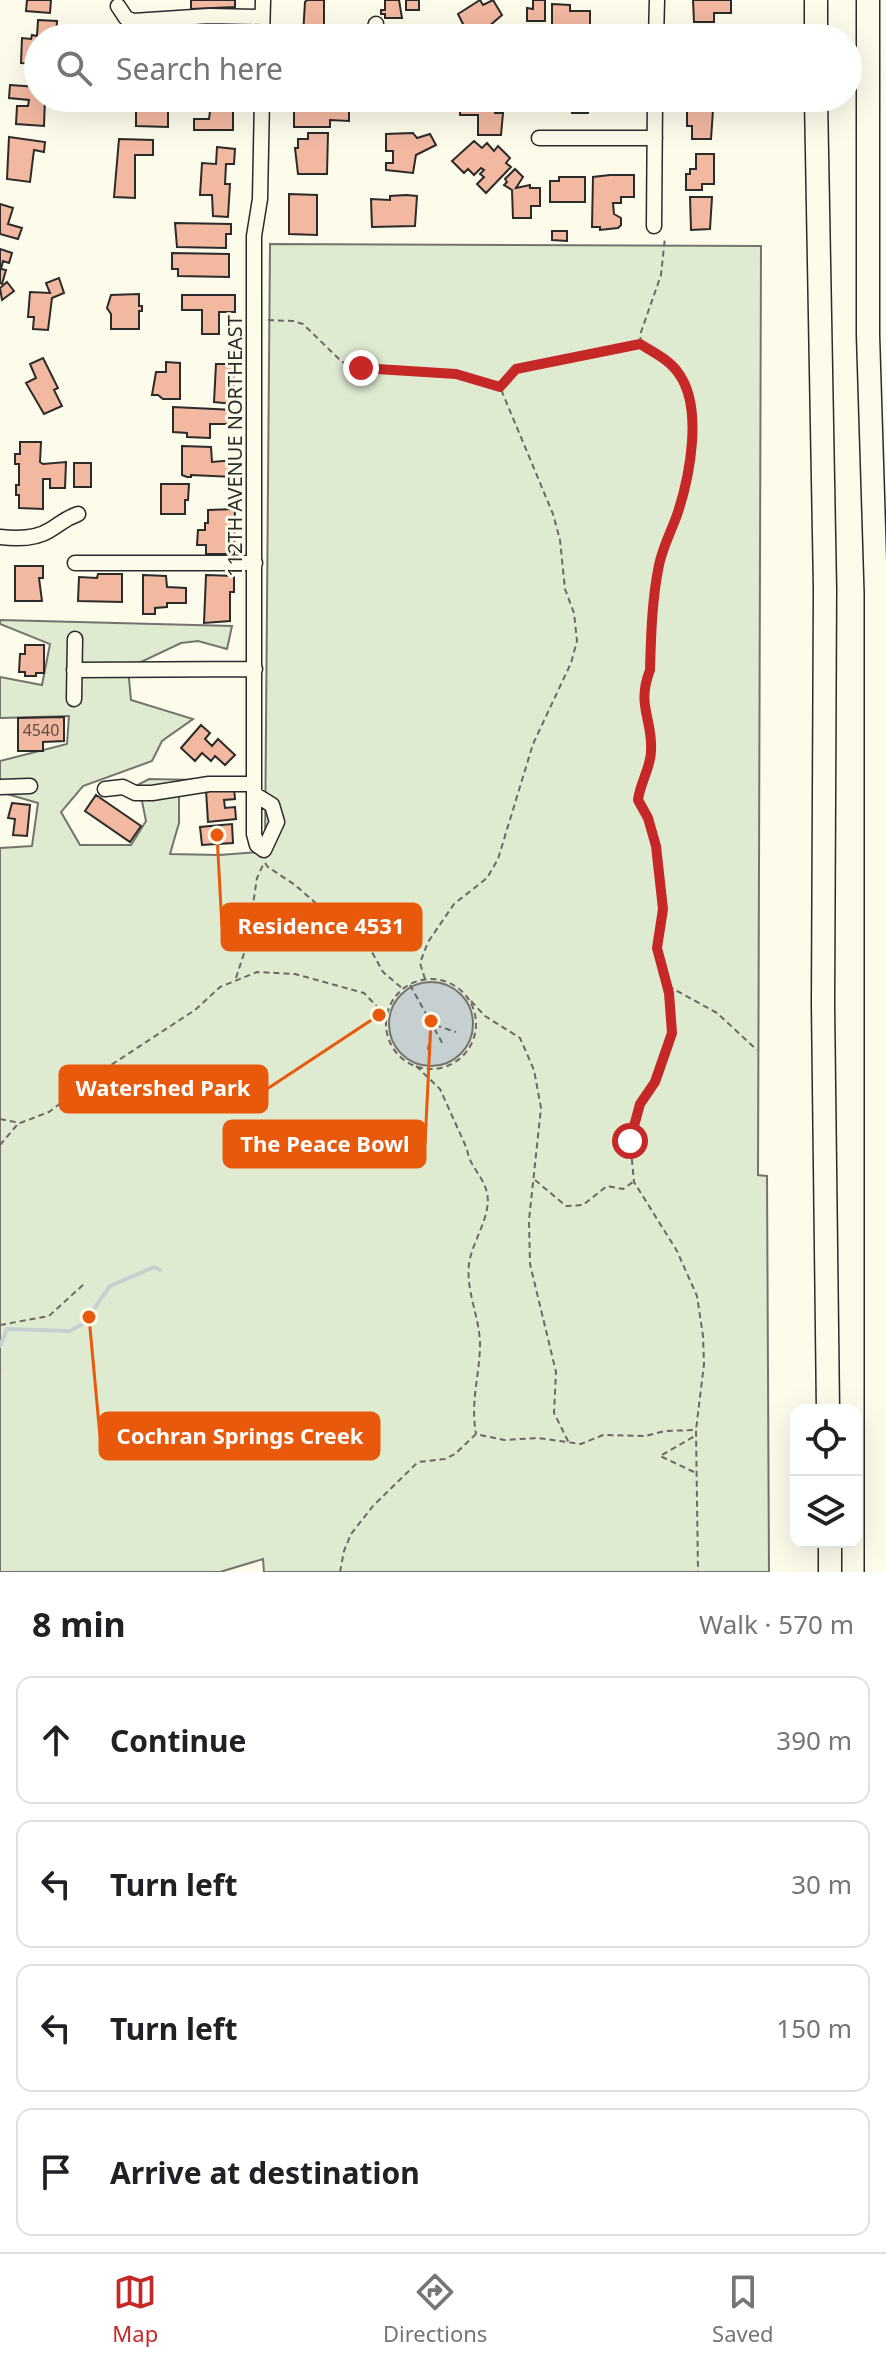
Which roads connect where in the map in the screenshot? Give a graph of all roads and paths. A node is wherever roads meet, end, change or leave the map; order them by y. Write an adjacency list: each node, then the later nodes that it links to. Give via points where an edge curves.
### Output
1 (263, 0): 6 (street)
2 (657, 0): 8 (street)
3 (816, 0): 9 (highway)
4 (868, 0): 60 (highway, via 868,335 876,593)
5 (118, 6): 6 (street, via 133,21)
6 (262, 17): 7 (street)
7 (262, 24)
8 (656, 24)
9 (816, 24)
10 (262, 112): 22 (street, 112TH AVENUE NORTHEAST, via 254,248)
11 (655, 112): 14 (street)
12 (816, 112): 50 (highway, via 825,589)
13 (539, 138): 14 (street)
14 (655, 138): 15 (street)
15 (654, 226): 17 (path, via 666,230 661,275)
16 (268, 320): 18 (path, via 303,324 335,357 361,368 456,374)
17 (640, 344): 18 (path, via 516,369); 33 (path, via 680,374 691,414 685,488 659,564 650,670 644,686 652,752 638,800 656,846 663,909 657,948)
18 (500, 387): 31 (path, via 553,514 577,641 533,744 498,859 487,878 454,904 428,942 420,963)
19 (78, 514): 20 (street, via 40,535)
20 (0, 537)
21 (75, 563): 22 (street)
22 (255, 563): 24 (street, 112TH AVENUE NORTHEAST)
23 (75, 639): 25 (street)
24 (255, 669): 25 (street); 29 (street, 112TH AVENUE NORTHEAST, via 254,789 209,784 152,793)
25 (74, 670): 26 (street)
26 (74, 699)
27 (30, 786): 28 (street)
28 (0, 787)
29 (105, 789)
30 (235, 979): 34 (path, via 264,861 372,952 383,972); 36 (path, via 257,972 295,974 364,993); 44 (path, via 49,1112)
31 (425, 979): 32 (path); 35 (path, via 451,983)
32 (409, 985): 34 (path); 37 (path)
33 (667, 985): 41 (path, via 717,1013); 47 (path, via 672,1033 655,1082 640,1104 630,1141)
34 (403, 989): 36 (path)
35 (471, 1001): 42 (path, via 477,1025 470,1048 452,1064); 46 (path, via 520,1038 534,1070 541,1108)
36 (387, 1017): 42 (path, via 396,1052)
37 (432, 1024): 38 (path); 39 (path); 40 (path)
38 (456, 1032)
39 (444, 1046)
40 (428, 1050)
41 (757, 1050)
42 (416, 1066): 52 (path, via 440,1089 488,1196 468,1288 480,1344 472,1412)
43 (0, 1119): 44 (path)
44 (20, 1123): 45 (path)
45 (0, 1145)
46 (534, 1179): 47 (path, via 566,1206 583,1205 607,1186 623,1189); 54 (path, via 530,1264 556,1372 554,1413)
47 (634, 1182): 51 (path, via 677,1251 697,1296 704,1364)
48 (84, 1284): 49 (path, via 49,1316)
49 (0, 1325)
50 (828, 1404)
51 (696, 1430): 53 (path); 54 (path, via 603,1435)
52 (476, 1434): 54 (path); 57 (path, via 445,1459 418,1462 373,1506 351,1534)
53 (695, 1436): 55 (path); 55 (path, via 660,1456)
54 (569, 1443)
55 (696, 1473): 58 (path)
56 (830, 1548): 59 (highway)
57 (340, 1572)
58 (698, 1572)
59 (830, 1572)
60 (876, 1572)

